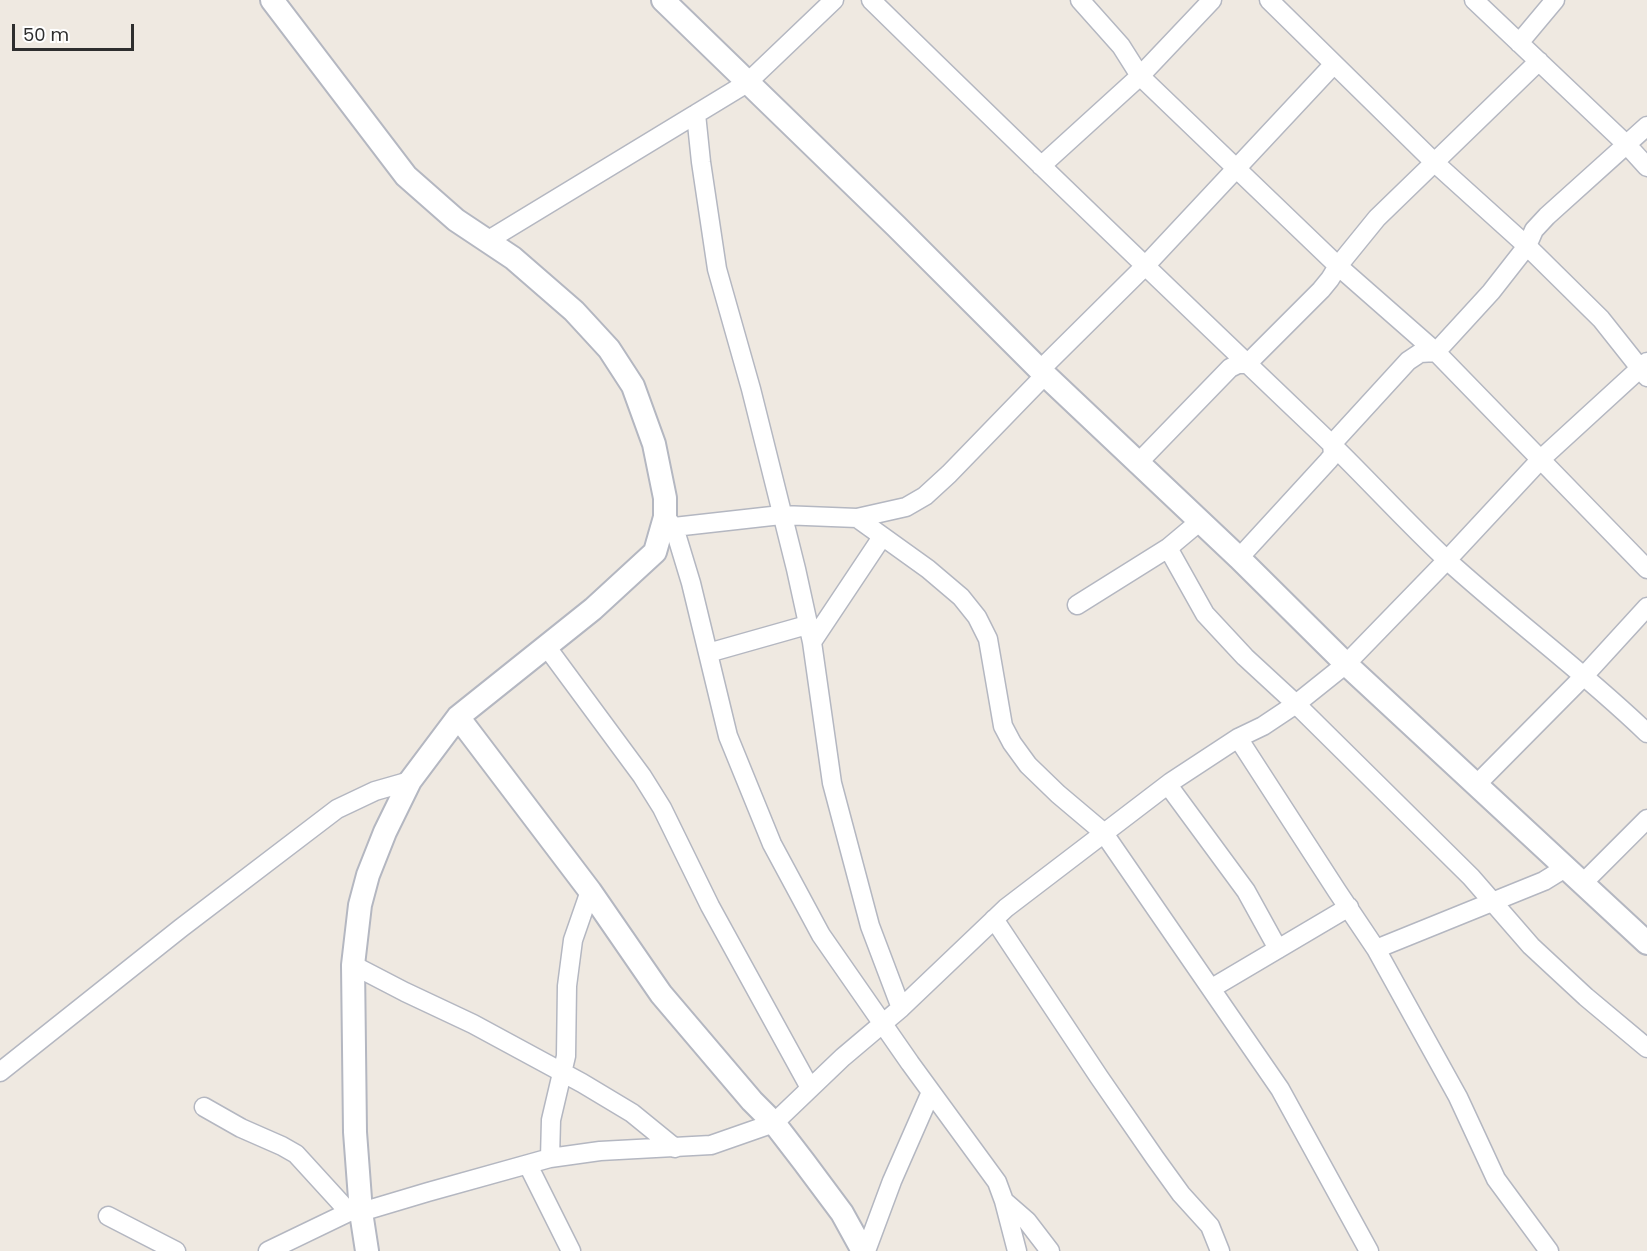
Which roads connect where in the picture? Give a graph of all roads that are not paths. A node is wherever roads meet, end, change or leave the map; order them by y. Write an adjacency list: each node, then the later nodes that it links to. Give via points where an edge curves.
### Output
1 (272, 0): 22 (street, via 406,176 456,220)
2 (663, 0): 14 (street)
3 (834, 0): 14 (street)
4 (871, 0): 19 (street)
5 (1080, 0): 13 (street, via 1121,46)
6 (1212, 0): 13 (street)
7 (1269, 0): 12 (street)
8 (1474, 0): 10 (street)
9 (1555, 0): 10 (street)
10 (1519, 43): 11 (street)
11 (1539, 61): 17 (street); 18 (street)
12 (1334, 64): 18 (street); 21 (street)
13 (1140, 76): 19 (street); 21 (street)
14 (747, 83): 15 (street); 29 (street)
15 (696, 114): 22 (street); 33 (street, via 717,269)
16 (1647, 126): 17 (street)
17 (1627, 145): 20 (street); 23 (street, via 1547,216 1534,230)
18 (1434, 162): 23 (street); 25 (street, via 1377,218)
19 (1041, 166): 24 (street)
20 (1647, 167)
21 (1236, 169): 24 (street); 25 (street)
22 (487, 241): 35 (street, via 574,310 609,349 633,386 654,444)
23 (1527, 246): 26 (street); 28 (street)
24 (1146, 266): 27 (street); 29 (street)
25 (1338, 266): 26 (street); 27 (street, via 1321,290)
26 (1436, 352): 30 (street, via 1420,353 1408,361); 31 (street)
27 (1247, 364): 30 (street); 32 (street, via 1230,368)
28 (1645, 369): 31 (street)
29 (1043, 373): 32 (street); 34 (street, via 925,496 906,507)
30 (1332, 444): 39 (street, via 1333,455); 40 (street)
31 (1541, 459): 40 (street); 41 (street)
32 (1137, 464): 36 (street)
33 (781, 515): 34 (street); 35 (street); 44 (street)
34 (857, 518): 37 (street)
35 (669, 522): 45 (street, via 655,552); 46 (street, via 691,583)
36 (1199, 522): 38 (street); 39 (street)
37 (882, 537): 44 (street); 57 (street, via 928,569 961,597 977,617 988,639 1003,726 1012,743 1028,765)
38 (1168, 548): 42 (street); 49 (street, via 1205,614)
39 (1239, 558): 47 (street)
40 (1448, 560): 47 (street); 48 (street)
41 (1647, 569)
42 (1077, 605)
43 (1647, 608): 48 (street)
44 (809, 634): 46 (street); 69 (street, via 832,783 870,926)
45 (546, 646): 50 (street); 74 (street, via 662,808 710,906)
46 (708, 653): 70 (street, via 728,736 772,844 821,935)
47 (1346, 664): 49 (street); 55 (street)
48 (1583, 677): 51 (street); 55 (street)
49 (1296, 704): 52 (street); 61 (street)
50 (458, 717): 53 (street); 60 (street)
51 (1647, 733)
52 (1238, 738): 54 (street); 62 (street)
53 (410, 780): 67 (street, via 368,875); 72 (street, via 337,809)
54 (1168, 784): 57 (street); 65 (street, via 1246,891)
55 (1476, 785): 58 (street)
56 (1647, 819): 59 (street)
57 (1103, 832): 63 (street); 68 (street)
58 (1565, 868): 59 (street); 61 (street, via 1544,881)
59 (1583, 883): 64 (street)
60 (590, 891): 73 (street, via 573,940); 77 (street, via 661,994)
61 (1493, 900): 66 (street); 71 (street, via 1532,946)
62 (1349, 907): 65 (street); 66 (street)
63 (994, 920): 69 (street); 92 (street, via 1155,1158 1210,1226)
64 (1647, 943)
65 (1278, 949): 68 (street)
66 (1376, 949): 84 (street, via 1458,1097 1496,1179)
67 (353, 965): 73 (street); 82 (street)
68 (1212, 988): 93 (street, via 1280,1089)
69 (901, 1008): 70 (street)
70 (882, 1024): 74 (street); 75 (street)
71 (1647, 1048)
72 (0, 1072)
73 (562, 1072): 78 (street, via 632,1113); 79 (street, via 551,1120)
74 (810, 1088): 77 (street)
75 (931, 1092): 81 (street, via 997,1182); 89 (street)
76 (204, 1107): 82 (street, via 296,1154)
77 (774, 1124): 78 (street, via 711,1145); 89 (street, via 842,1213)
78 (675, 1148): 79 (street)
79 (550, 1158): 80 (street)
80 (528, 1165): 82 (street); 88 (street)
81 (1004, 1201): 90 (street); 91 (street, via 1027,1221)
82 (355, 1212): 86 (street); 87 (street)
83 (108, 1216): 85 (street)
84 (1542, 1248)
85 (176, 1251)
86 (268, 1251)
87 (367, 1251)
88 (572, 1251)
89 (864, 1251)
90 (1017, 1251)
91 (1050, 1251)
92 (1220, 1251)
93 (1369, 1251)

